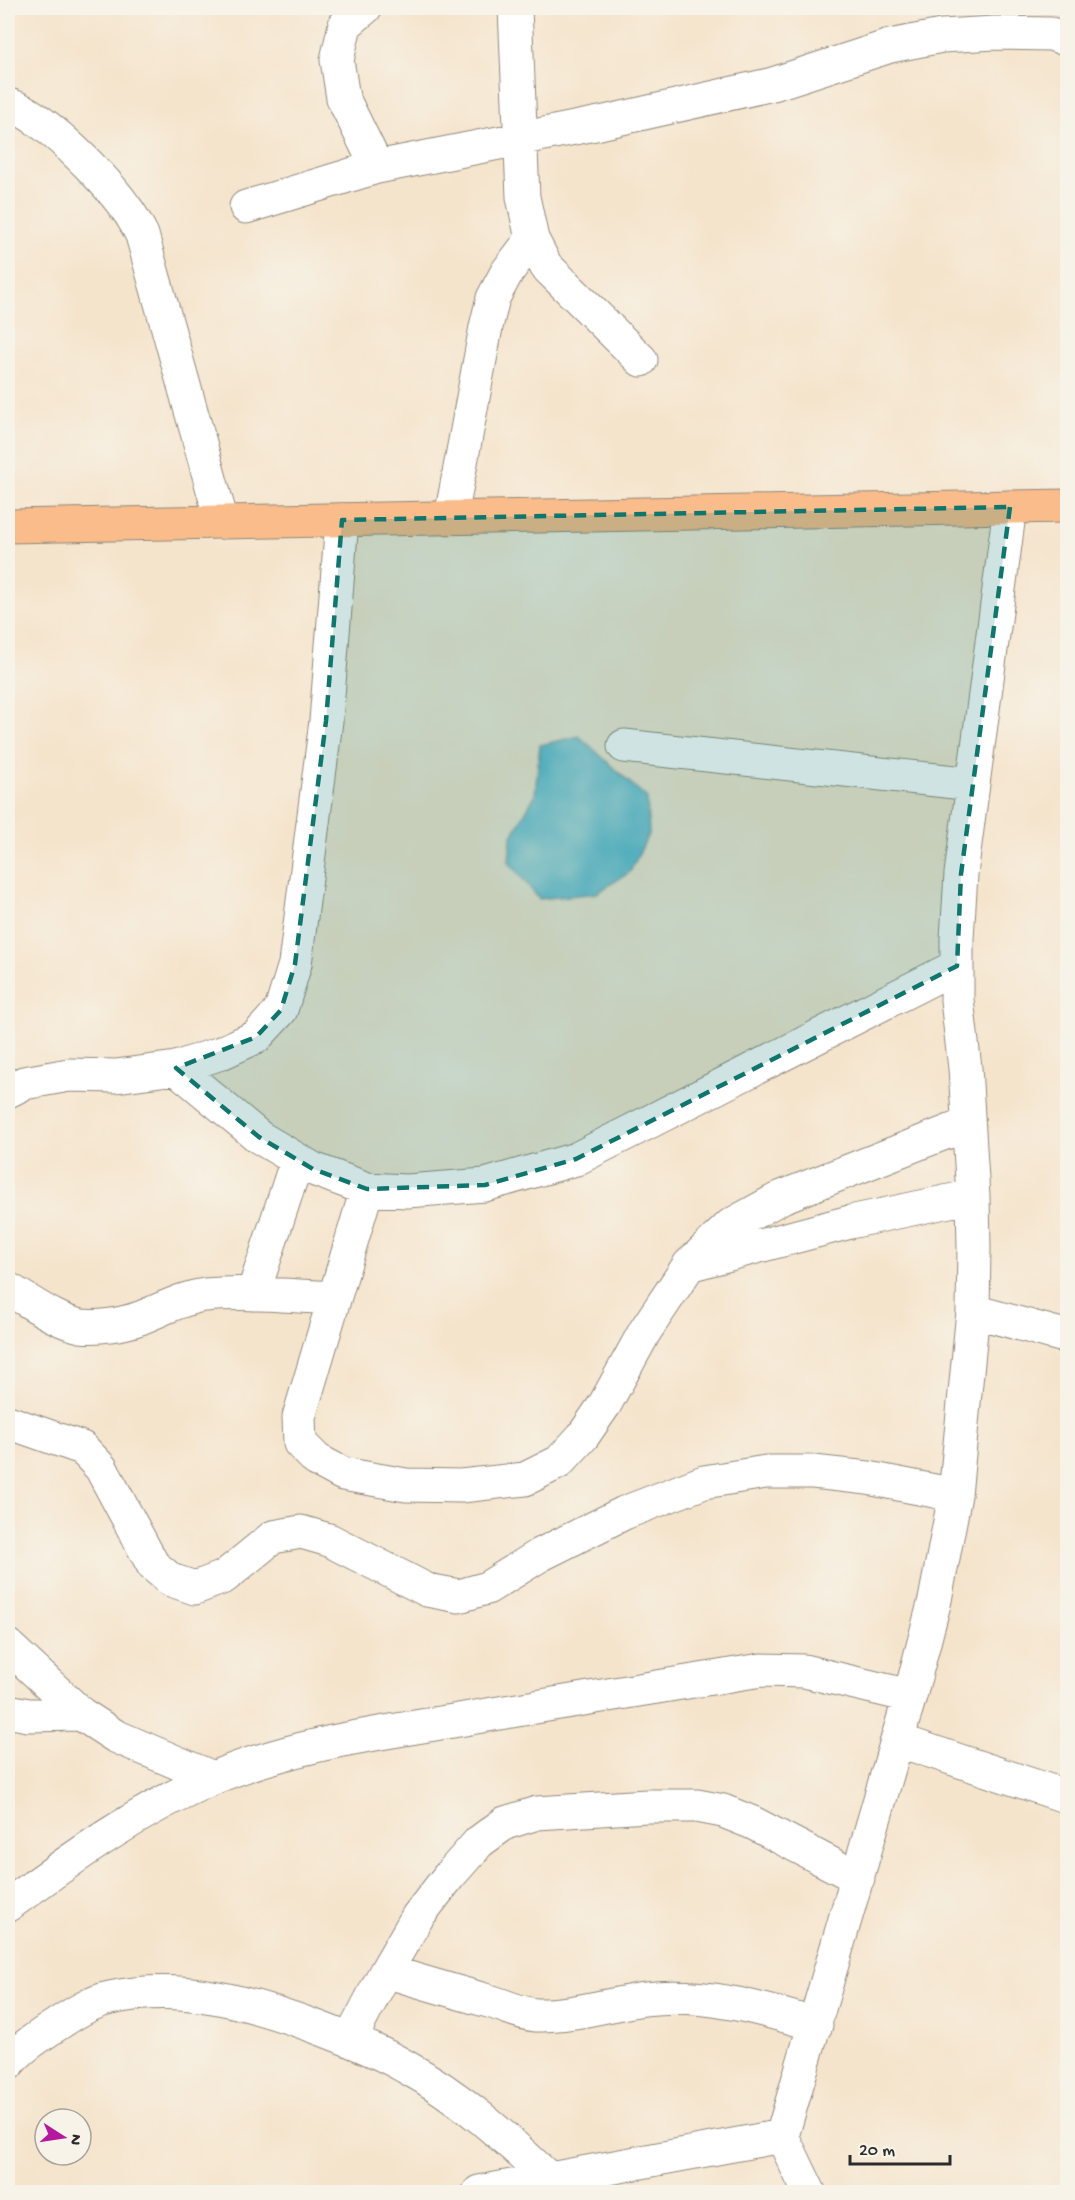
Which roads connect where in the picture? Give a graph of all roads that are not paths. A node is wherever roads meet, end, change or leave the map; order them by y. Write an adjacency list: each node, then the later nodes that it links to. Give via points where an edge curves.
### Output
1 (365, 8): 6 (street, via 345,25 337,60 343,98)
2 (515, 8): 5 (street)
3 (1068, 40): 5 (street, via 1051,34 942,36 890,46 773,84)
4 (8, 105): 14 (street, via 39,120 86,163 125,206 142,235)
5 (521, 138): 6 (street); 8 (street, via 523,197)
6 (377, 167): 7 (street)
7 (246, 207)
8 (532, 239): 9 (street, via 546,266); 12 (street, via 493,298)
9 (641, 360)
10 (1068, 506): 11 (main road)
11 (1010, 507): 12 (main road); 17 (street)
12 (451, 517): 13 (main road)
13 (342, 520): 14 (main road); 19 (street, via 326,721 295,964 281,1010 256,1037)
14 (222, 522): 15 (main road)
15 (8, 526)
16 (624, 746): 17 (street)
17 (973, 784): 18 (street, via 961,874)
18 (957, 966): 21 (street); 23 (street, via 576,1159 485,1185 408,1191)
19 (176, 1068): 20 (street, via 116,1076 69,1075 24,1083); 22 (street, via 259,1137)
20 (8, 1091)
21 (968, 1124): 24 (street); 25 (street, via 782,1197 731,1226)
22 (297, 1160): 23 (street); 27 (street)
23 (367, 1189): 28 (street)
24 (973, 1196): 25 (street, via 850,1222); 29 (street)
25 (689, 1265): 28 (street, via 584,1436 559,1462 525,1479 461,1486 406,1485 343,1474 317,1460 300,1443 299,1417)
26 (8, 1288): 27 (street, via 55,1316 81,1326 138,1318 204,1295)
27 (253, 1294): 28 (street)
28 (334, 1298)
29 (973, 1311): 30 (street); 32 (street)
30 (1068, 1337)
31 (8, 1422): 32 (street, via 82,1448 101,1468 153,1565 171,1580 195,1588 224,1577 273,1537 301,1532 329,1540 427,1590 459,1596 487,1588 540,1555 624,1513 704,1482 766,1472 868,1478)
32 (955, 1495): 34 (street, via 935,1600)
33 (8, 1646): 36 (street)
34 (910, 1696): 37 (street); 38 (street, via 804,1671 761,1670 356,1737 280,1755)
35 (8, 1711): 36 (street, via 28,1715)
36 (81, 1714): 38 (street, via 115,1736)
37 (897, 1740): 39 (street); 40 (street)
38 (213, 1778): 41 (street, via 155,1806 90,1846)
39 (1068, 1797)
40 (858, 1878): 42 (street, via 723,1811 697,1806 647,1806 537,1813 505,1823 479,1842 418,1916); 43 (street)
41 (8, 1905)
42 (386, 1971): 43 (street, via 533,2014 560,2014 648,1999 689,1999 751,2006); 44 (street)
43 (816, 2025): 46 (street)
44 (350, 2040): 45 (street, via 232,2000 194,1993 145,1994 109,1998 76,2012); 47 (street, via 406,2067 455,2098 501,2133)
45 (8, 2064)
46 (782, 2136): 47 (street); 49 (street)
47 (549, 2180): 48 (street)
48 (478, 2193)
49 (809, 2193)

